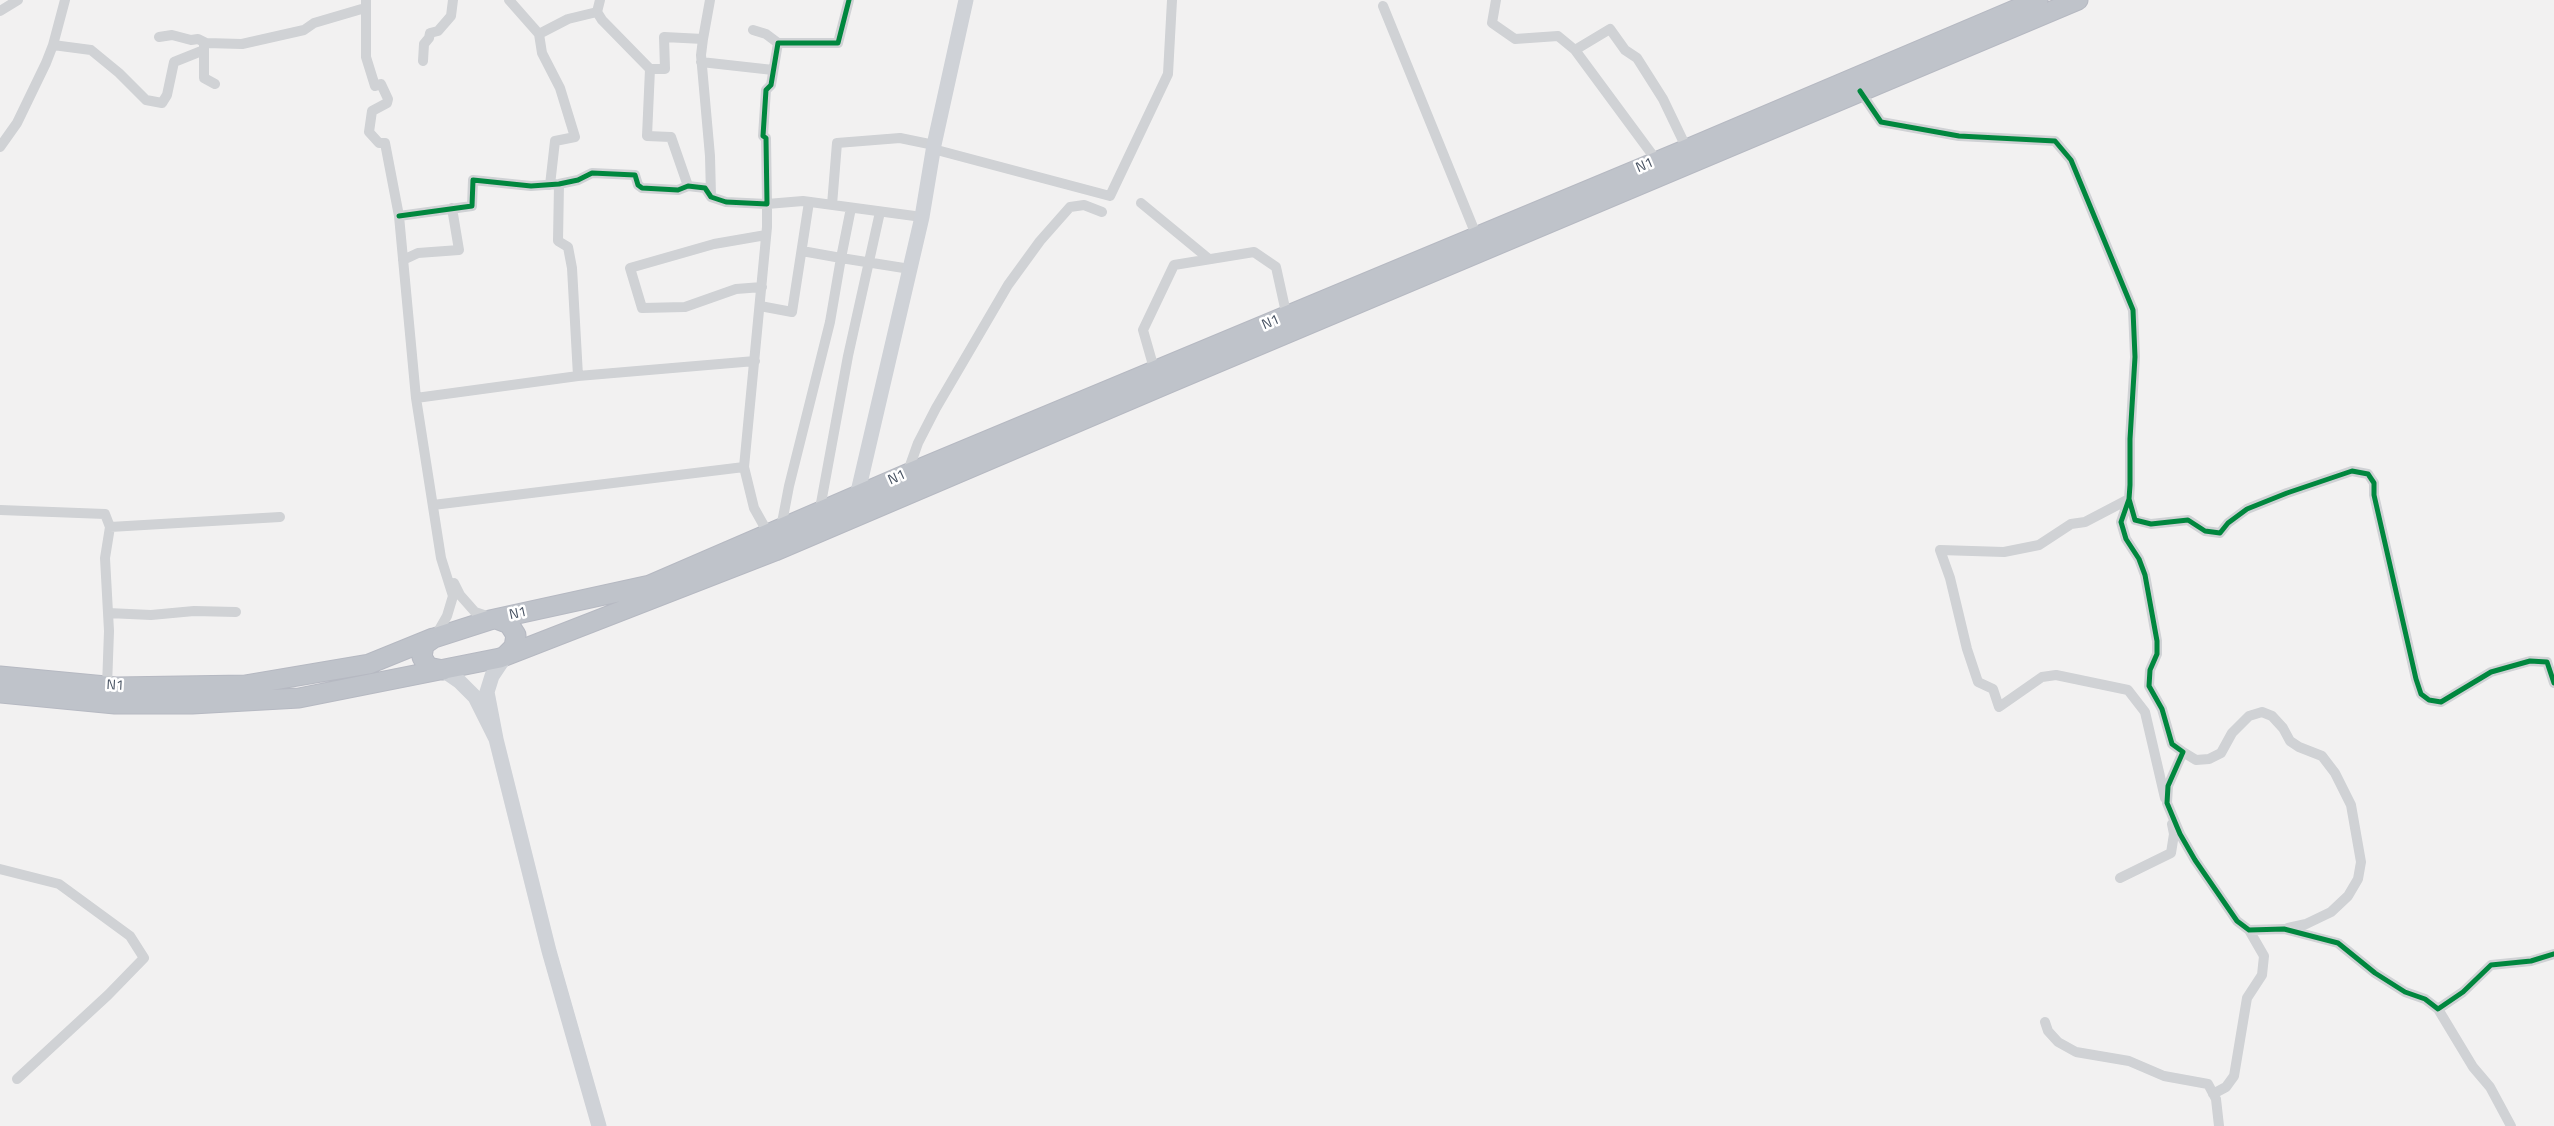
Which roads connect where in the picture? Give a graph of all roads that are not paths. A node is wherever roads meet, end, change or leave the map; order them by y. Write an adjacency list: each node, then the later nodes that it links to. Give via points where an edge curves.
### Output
1 (18, 0): 15 (street)
2 (64, 0): 22 (street)
3 (453, 0): 25 (street, via 451,16 438,31 430,33 424,44)
4 (509, 0): 18 (street)
5 (600, 0): 16 (street)
6 (710, 0): 20 (street)
7 (849, 0): 21 (street, via 838,43)
8 (966, 0): 32 (street)
9 (1172, 0): 32 (street, via 1168,74 1110,196)
10 (1496, 0): 24 (street, via 1492,23 1515,39 1558,36)
11 (2038, 0): 33 (highway, N1 / N1)
12 (2078, 0): 30 (highway, N1)
13 (366, 4): 23 (street, via 314,23 304,30 258,41); 46 (street, via 366,57 375,86 381,84 388,99 387,103 372,111 369,132 379,143 385,143)
14 (1383, 6): 49 (street)
15 (0, 11)
16 (597, 12): 18 (street, via 568,19); 27 (street)
17 (753, 30): 21 (street)
18 (539, 34): 35 (street, via 542,53 560,88 575,137 555,141)
19 (159, 37): 23 (street, via 172,35)
20 (704, 38): 26 (street); 27 (street, via 664,37 665,69)
21 (778, 43): 28 (street)
22 (53, 45): 23 (street, via 90,50 146,100 162,103 167,95 174,62); 31 (street, via 17,123)
23 (204, 46): 29 (street, via 204,78)
24 (1575, 50): 33 (street, via 1610,30 1625,50 1637,58 1663,99); 34 (street)
25 (423, 61)
26 (701, 62): 28 (street); 37 (street)
27 (650, 69): 36 (street, via 647,136 672,137)
28 (773, 70): 40 (street, via 771,85 766,90 763,136 766,138)
29 (215, 84)
30 (1860, 91): 66 (street, via 1881,122 1958,136 2056,142 2071,160 2133,310 2135,357); 78 (highway, N1, via 775,551)
31 (0, 147)
32 (933, 147): 41 (street, via 900,138 837,143); 47 (street)
33 (1687, 149): 34 (highway, N1 / N1)
34 (1657, 161): 49 (highway, N1 / N1)
35 (555, 184): 36 (street, via 578,180 592,173 635,175 642,188 678,190); 42 (street, via 531,186 473,180 472,206); 61 (street, via 558,240 568,247 572,268)
36 (688, 186): 37 (street, via 704,188)
37 (711, 197): 40 (street, via 726,202)
38 (809, 202): 40 (street); 41 (street); 50 (street)
39 (1141, 203): 52 (street)
40 (767, 204): 48 (street)
41 (832, 205): 43 (street)
42 (452, 208): 46 (street); 53 (street, via 459,250 418,253)
43 (851, 208): 44 (street); 51 (street)
44 (880, 212): 47 (street); 54 (street)
45 (1102, 212): 64 (street, via 1084,205 1070,207 1040,241 1008,286 936,408)
46 (399, 216): 53 (street)
47 (922, 217): 55 (street)
48 (766, 235): 56 (street); 56 (street, via 714,244 630,268 642,308 685,307 736,289)
49 (1477, 237): 58 (highway, N1 / N1)
50 (802, 251): 51 (street); 57 (street, via 792,312)
51 (841, 258): 54 (street); 72 (street, via 830,322)
52 (1209, 259): 58 (street, via 1254,252 1276,267); 60 (street, via 1174,265 1143,330)
53 (403, 260): 62 (street)
54 (869, 262): 55 (street); 69 (street)
55 (910, 269): 65 (street)
56 (762, 287): 57 (street)
57 (760, 306): 59 (street)
58 (1287, 317): 60 (highway, N1 / N1)
59 (755, 361): 61 (street); 63 (street)
60 (1156, 372): 64 (highway, N1 / N1)
61 (578, 376): 62 (street)
62 (416, 398): 67 (street)
63 (744, 466): 67 (street); 72 (street, via 754,508)
64 (907, 474): 65 (highway, N1 / N1)
65 (857, 496): 69 (highway, N1 / N1)
66 (2129, 499): 81 (street, via 2135,520 2151,524 2188,520 2205,531 2220,533 2228,522 2247,509 2287,493 2352,471 2368,474 2374,483 2374,495 2421,694 2429,700 2441,702 2491,672 2530,661 2546,662); 85 (street, via 2121,522 2145,575 2157,641 2149,686 2162,709 2172,744); 86 (street, via 2085,522 2071,524 2039,545 2004,552 1940,550 1978,682 1993,689 1999,707 2042,677 2056,675 2128,690 2145,712)
67 (433, 505): 73 (street)
68 (0, 510): 71 (street, via 106,514)
69 (819, 514): 72 (highway, N1 / N1)
70 (280, 517): 71 (street)
71 (110, 527): 75 (street, via 104,558)
72 (775, 530): 76 (highway, N1 / N1, via 650,585)
73 (441, 558): 76 (street, via 468,605 475,612); 77 (street, via 453,596 447,616)
74 (236, 612): 75 (street)
75 (108, 613): 82 (street)
76 (496, 618): 77 (highway, N1); 78 (highway, via 509,624 516,635 514,647)
77 (434, 638): 79 (highway, via 424,645 422,657 428,667); 82 (highway, N1 / N1, via 369,664 246,684)
78 (506, 655): 79 (highway, N1); 84 (street, via 487,692)
79 (443, 670): 83 (highway, N1, via 299,698 192,704 115,704); 84 (street, via 475,697)
80 (0, 676): 82 (highway, N1 / N1)
81 (2554, 683)
82 (107, 686)
83 (0, 693)
84 (496, 739): 96 (street, via 549,951)
85 (2183, 752): 86 (street, via 2168,786); 89 (street, via 2196,760 2209,759 2221,753 2232,733 2250,716 2262,712 2272,716 2290,741 2322,756 2335,773 2351,805 2361,862 2358,879 2348,896 2331,912 2306,924)
86 (2167, 803): 88 (street, via 2174,834 2171,853); 90 (street, via 2180,834 2219,898 2237,921)
87 (0, 869): 94 (street, via 59,884 130,936 144,958)
88 (2120, 878)
89 (2284, 929): 90 (street); 92 (street, via 2338,943 2375,973)
90 (2249, 930): 95 (street, via 2264,956 2262,976 2247,998 2234,1076 2226,1087)
91 (2554, 954): 92 (street, via 2531,961 2491,965)
92 (2438, 1009): 98 (street, via 2473,1067 2490,1086)
93 (2045, 1022): 95 (street, via 2058,1042 2076,1052 2129,1061 2164,1076 2208,1084)
94 (17, 1079)
95 (2213, 1094): 97 (street)
96 (599, 1126)
97 (2219, 1126)
98 (2511, 1126)

